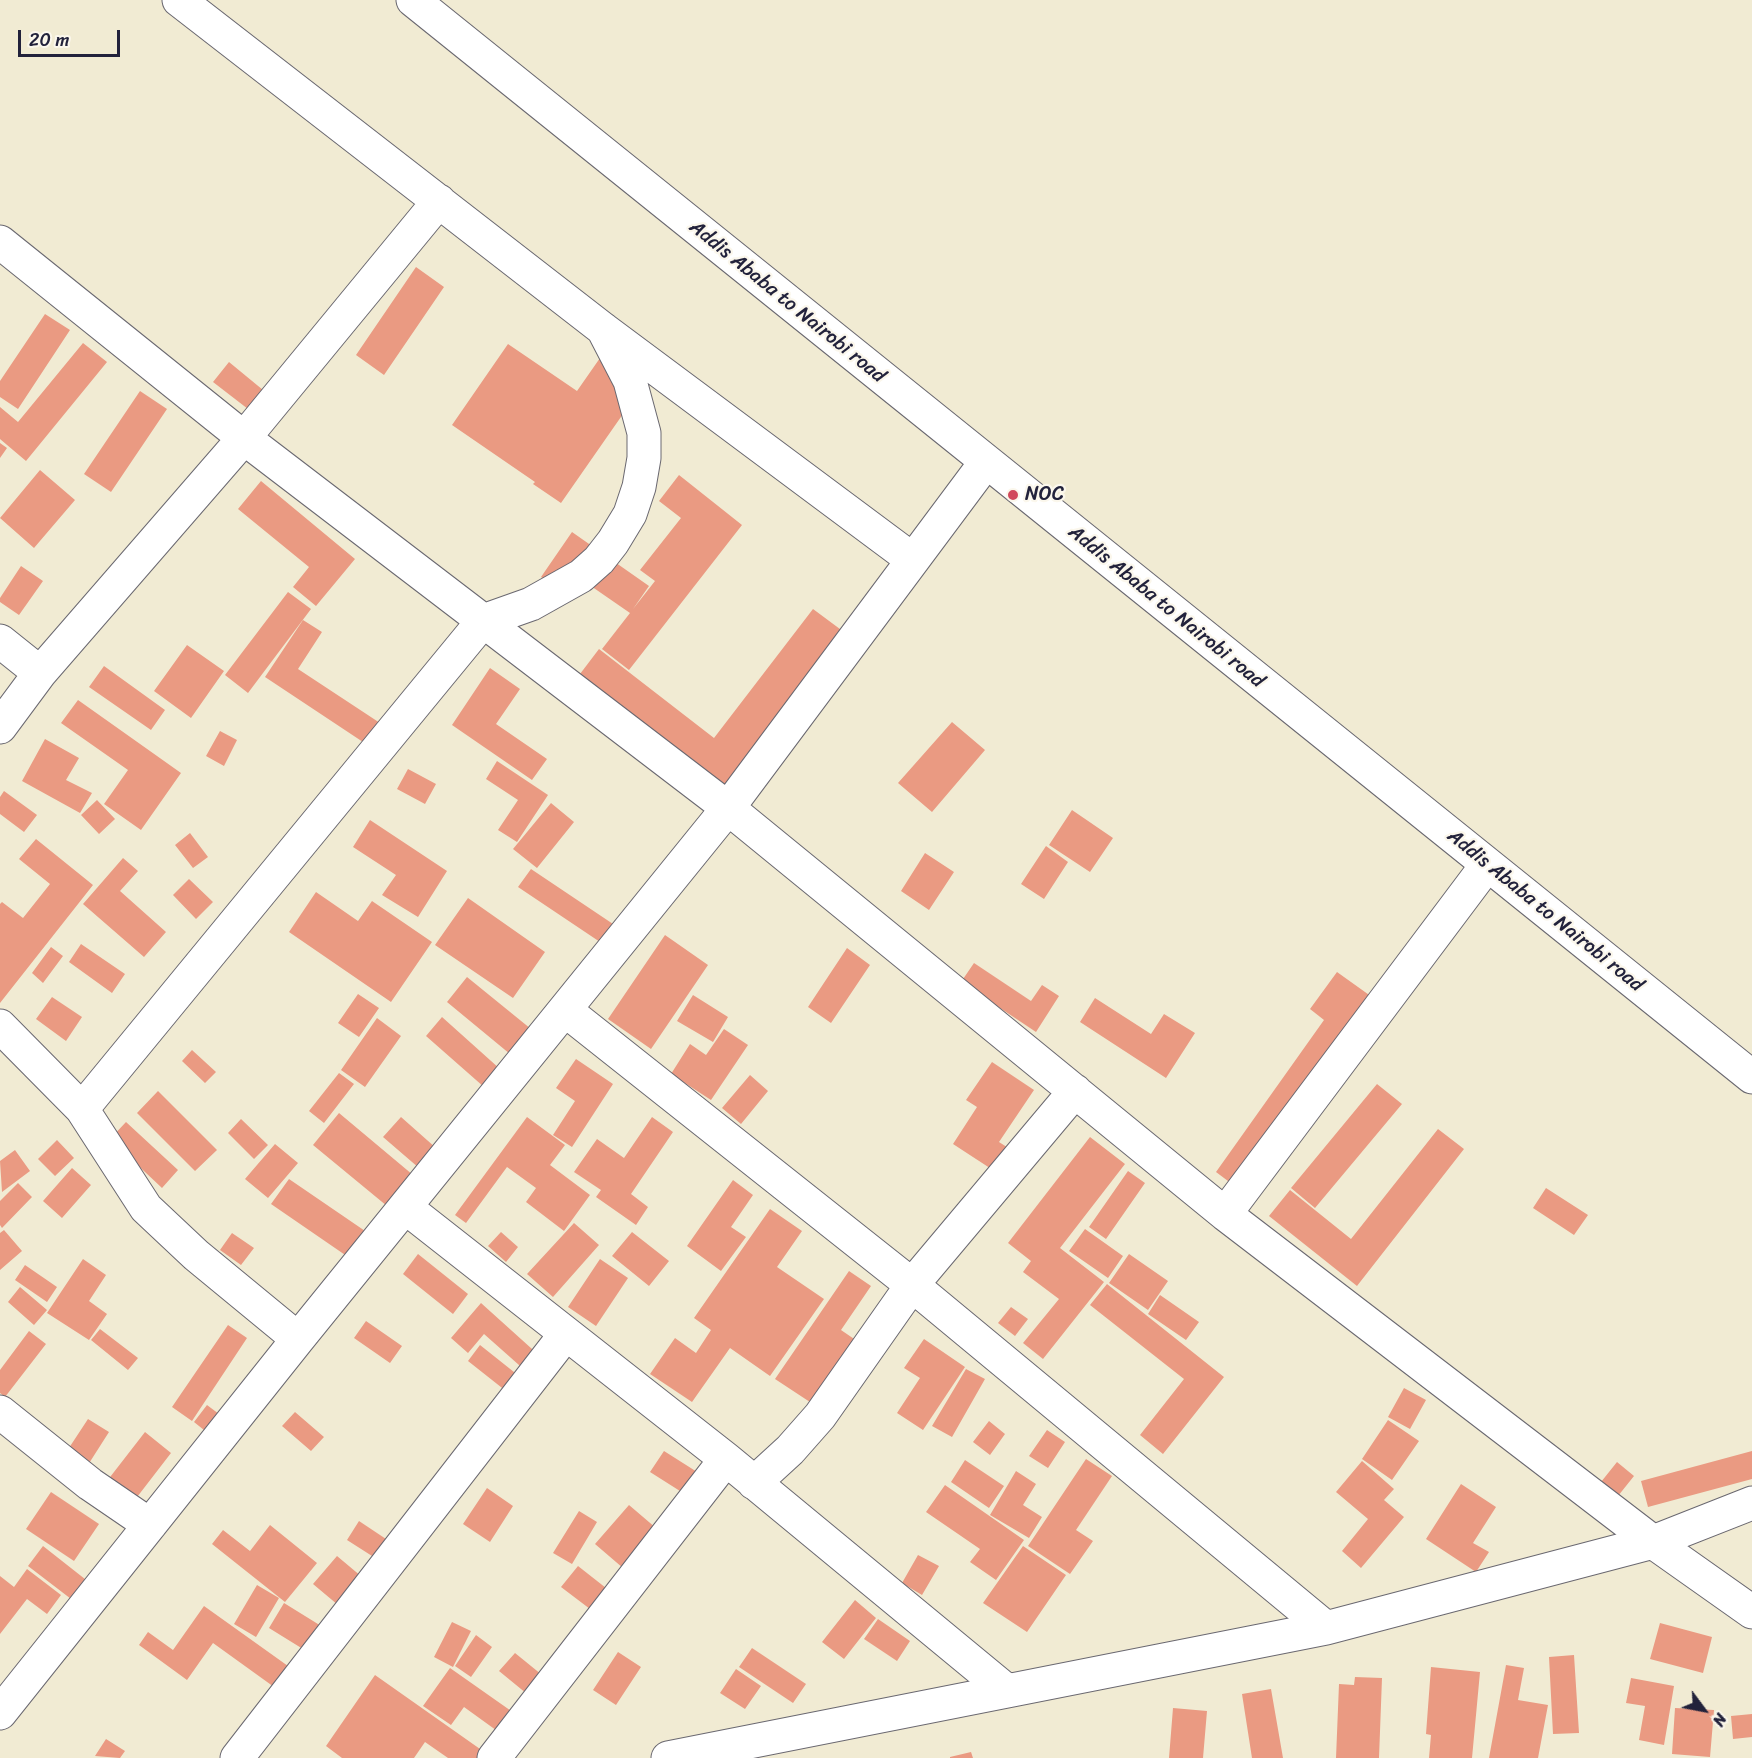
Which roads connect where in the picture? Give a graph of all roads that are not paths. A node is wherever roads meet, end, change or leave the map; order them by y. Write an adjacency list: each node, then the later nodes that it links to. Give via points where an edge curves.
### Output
1 (179, 0): 3 (main road)
2 (413, 0): 7 (main road, Addis Ababa to Nairobi road)
3 (439, 201): 5 (main road); 6 (main road)
4 (0, 242): 6 (main road)
5 (603, 330): 8 (main road); 9 (main road, via 630,381 644,433 644,458 630,514 599,560 581,576 531,604)
6 (244, 438): 9 (main road); 11 (main road)
7 (986, 462): 8 (main road); 14 (main road, Addis Ababa to Nairobi road)
8 (913, 560): 13 (main road)
9 (483, 621): 13 (main road); 19 (main road)
10 (0, 641): 11 (main road)
11 (40, 673): 12 (main road)
12 (0, 727)
13 (728, 808): 15 (main road); 18 (main road)
14 (1487, 865): 17 (main road, Addis Ababa to Nairobi road); 21 (main road)
15 (565, 1010): 20 (main road); 22 (main road)
16 (0, 1026): 19 (main road)
17 (1752, 1077)
18 (1075, 1091): 21 (main road); 22 (main road)
19 (82, 1109): 24 (main road, via 146,1208)
20 (405, 1207): 23 (main road); 24 (main road)
21 (1225, 1214): 30 (main road)
22 (912, 1285): 27 (main road, via 820,1416); 32 (main road)
23 (565, 1335): 26 (main road); 35 (main road)
24 (298, 1339): 29 (main road)
25 (0, 1413): 29 (main road, via 82,1478)
26 (726, 1459): 27 (main road); 36 (main road)
27 (754, 1483): 33 (main road)
28 (1752, 1503): 30 (main road)
29 (150, 1525): 34 (main road)
30 (1653, 1542): 31 (main road); 32 (main road)
31 (1752, 1612)
32 (1326, 1628): 33 (main road)
33 (1007, 1691): 37 (main road)
34 (0, 1713)
35 (237, 1758)
36 (494, 1758)
37 (668, 1758)

